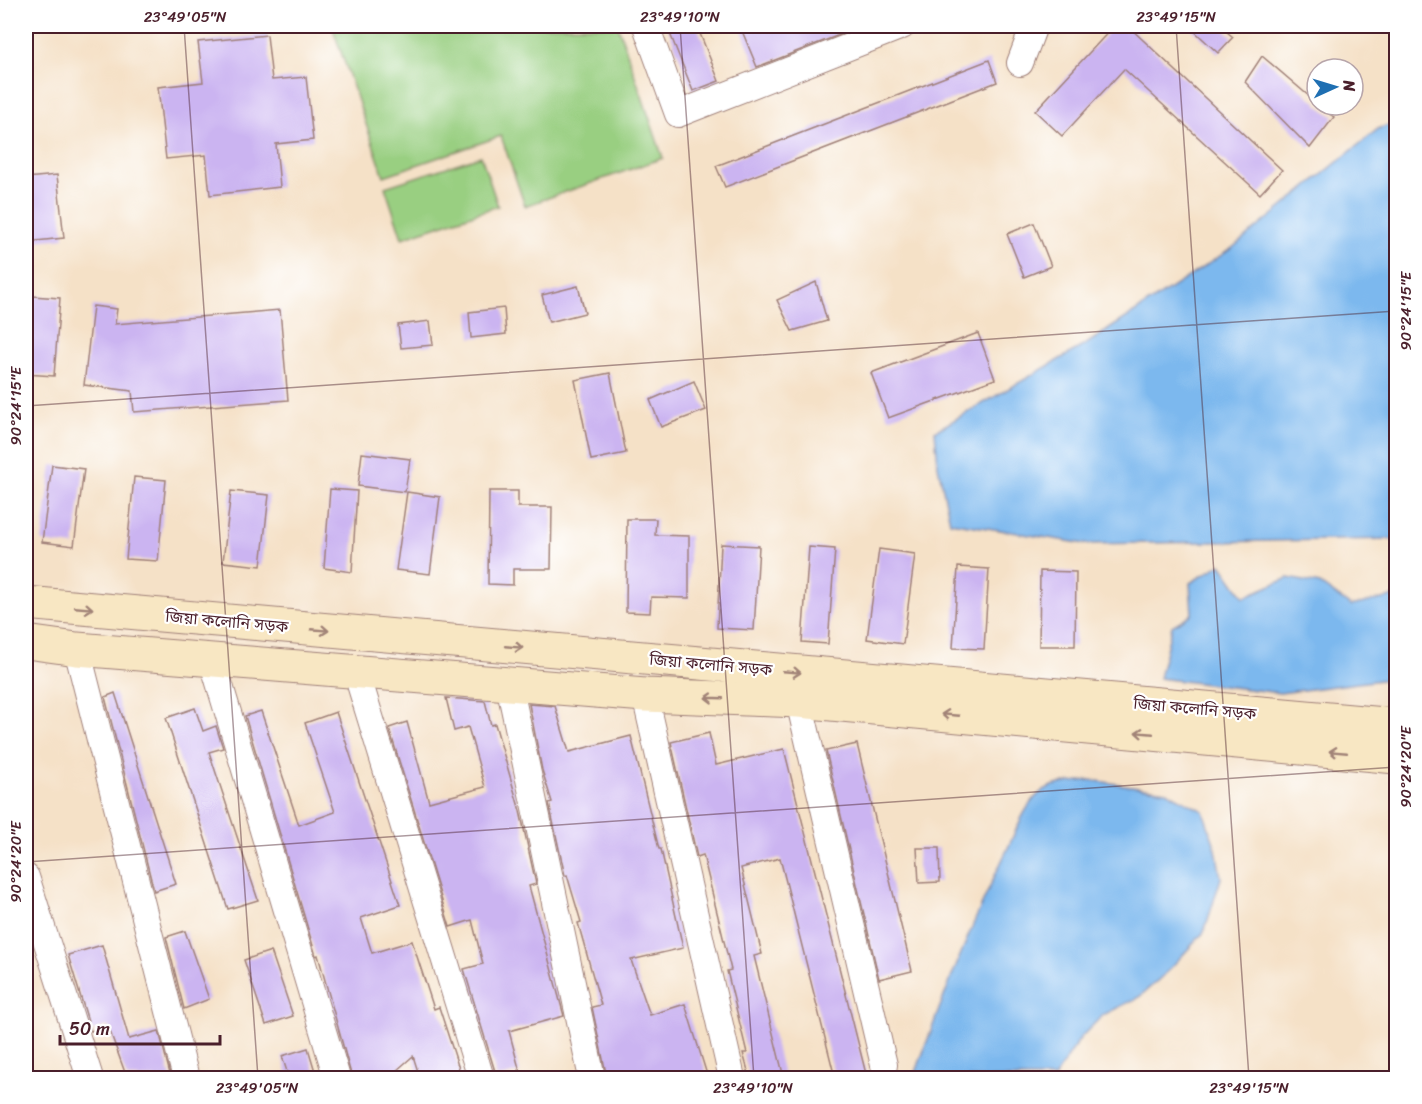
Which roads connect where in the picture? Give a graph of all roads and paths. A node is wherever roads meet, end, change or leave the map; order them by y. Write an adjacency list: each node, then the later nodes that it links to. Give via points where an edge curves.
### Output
1 (646, 26): 2 (street, via 678,114)
2 (902, 26)
3 (1034, 26): 4 (street)
4 (1020, 63)
5 (26, 603): 13 (main road, জিয়া কলোনি সড়ক, one-way to 13)
6 (26, 642): 7 (main road, জিয়া কলোনি সড়ক)
7 (77, 649): 8 (main road, জিয়া কলোনি সড়ক); 18 (street)
8 (212, 659): 9 (main road, জিয়া কলোনি সড়ক); 19 (street)
9 (356, 671): 10 (main road, জিয়া কলোনি সড়ক); 20 (street)
10 (509, 684): 11 (main road, জিয়া কলোনি সড়ক); 21 (street)
11 (645, 695): 12 (main road, জিয়া কলোনি সড়ক, one-way to 11); 22 (street)
12 (799, 701): 14 (main road, জিয়া কলোনি সড়ক, one-way to 12); 16 (street)
13 (1396, 725)
14 (1396, 757)
15 (26, 878): 17 (street)
16 (884, 1065)
17 (90, 1078)
18 (186, 1078)
19 (337, 1078)
20 (482, 1078)
21 (592, 1078)
22 (732, 1078)

